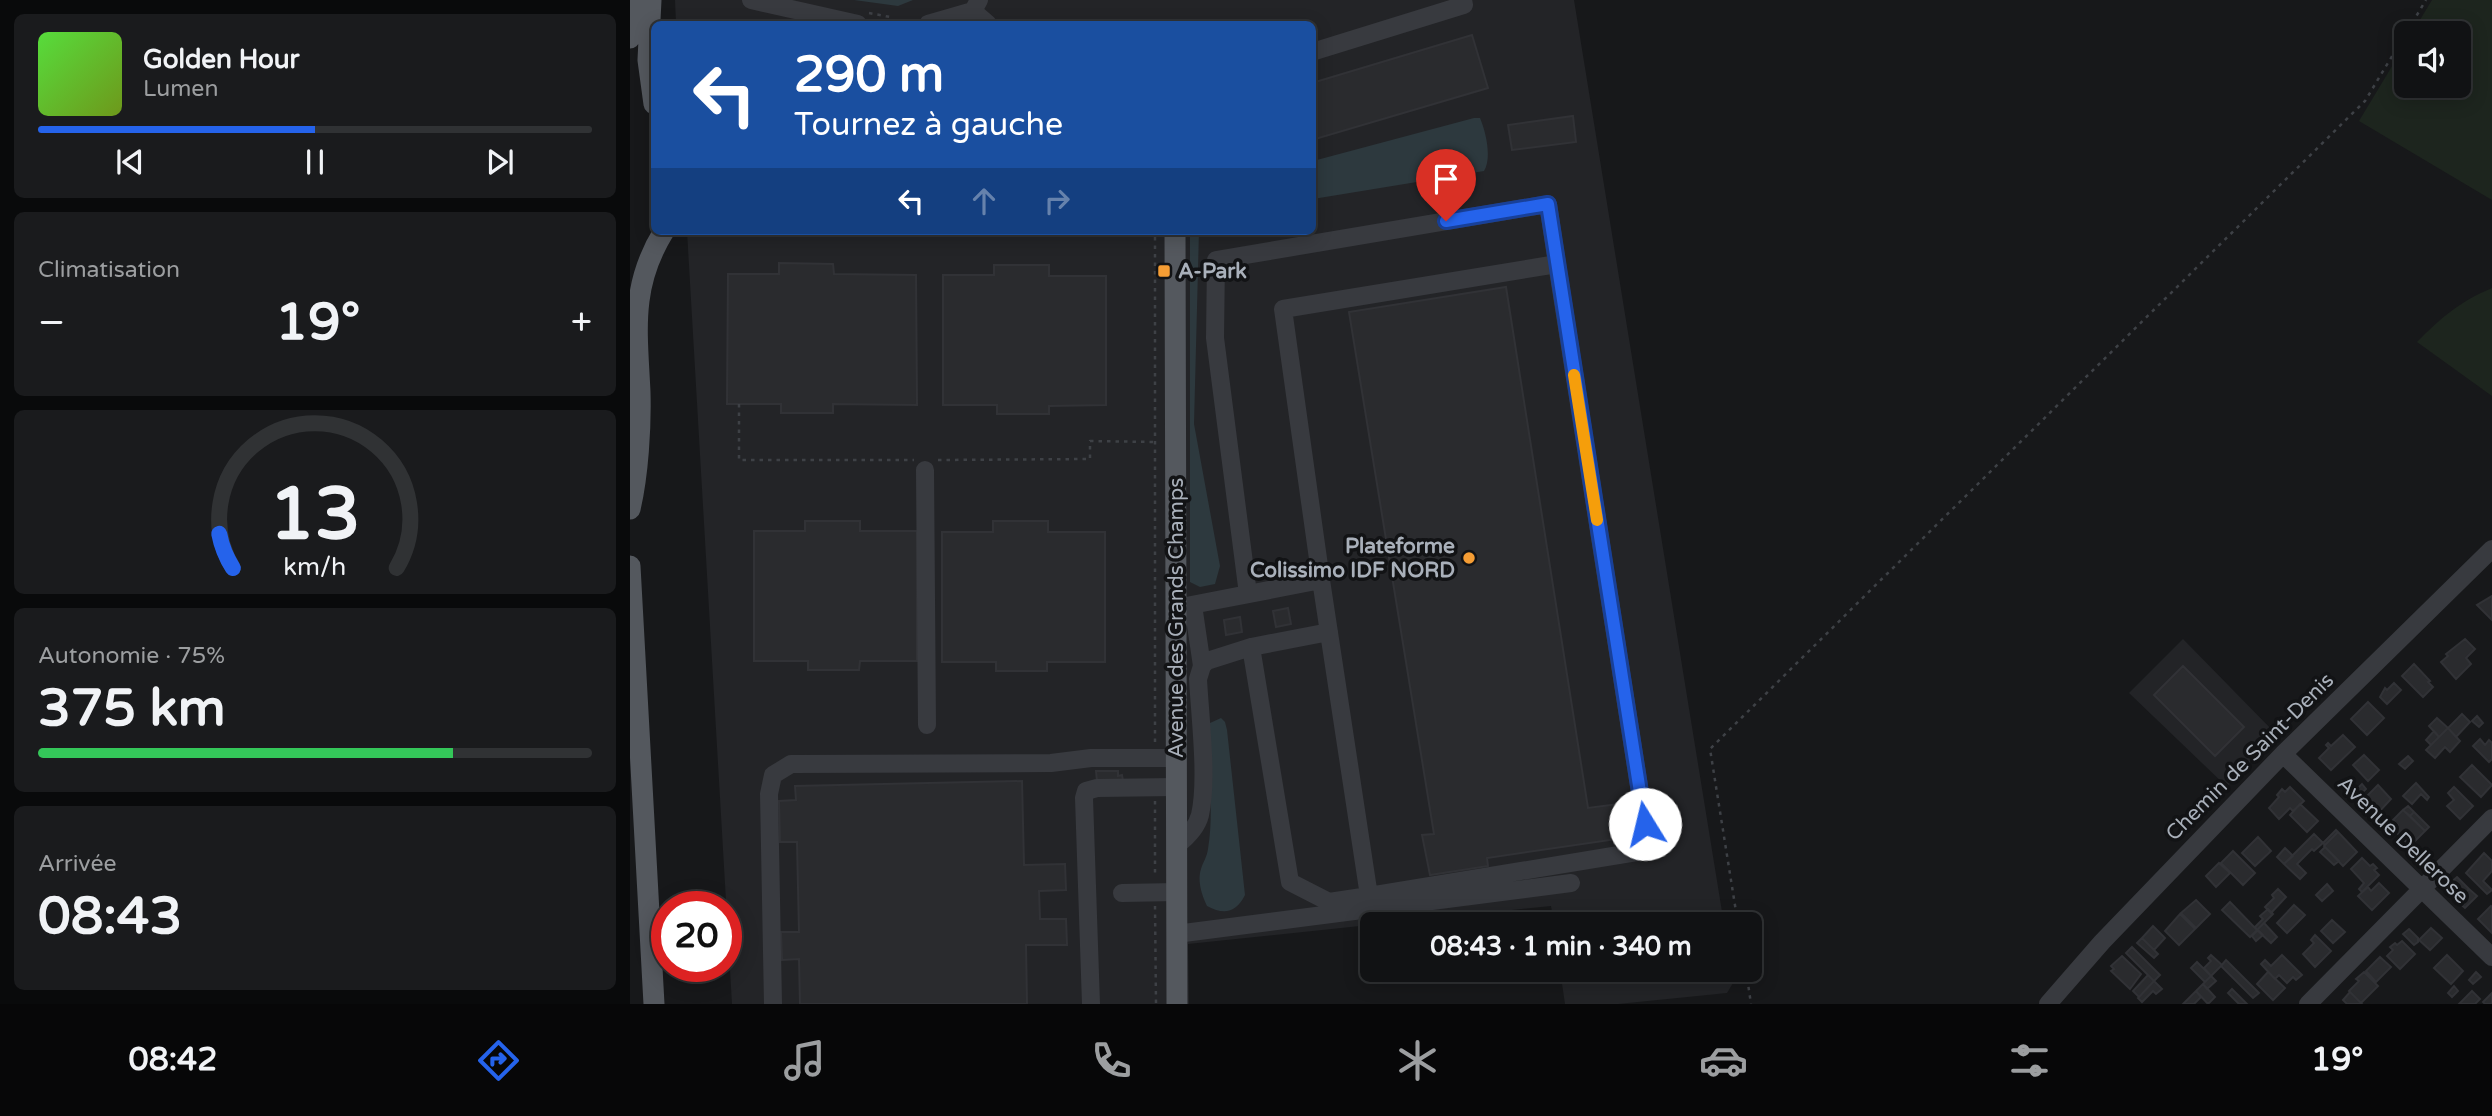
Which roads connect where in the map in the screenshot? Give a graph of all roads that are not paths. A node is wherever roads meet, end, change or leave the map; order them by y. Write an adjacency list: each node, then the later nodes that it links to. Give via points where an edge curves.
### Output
1 (635, 0): 9 (main road)
2 (651, 0): 11 (main road)
3 (751, 0): 6 (street)
4 (1463, 0): 10 (street, via 1464,5)
5 (976, 5): 7 (street); 8 (street)
6 (845, 21)
7 (936, 21)
8 (986, 21)
9 (630, 38)
10 (1316, 51)
11 (651, 82)
12 (661, 235): 16 (main road, via 638,291 640,395)
13 (1175, 235): 21 (main road, Avenue des Grands Champs)
14 (1557, 264): 19 (street, via 1283,309); 20 (street, via 1548,204 1216,260 1214,338); 35 (street, via 1649,850)
15 (925, 470): 25 (street)
16 (630, 509)
17 (2492, 549): 26 (street, Chemin de Saint-Denis)
18 (630, 566): 39 (main road)
19 (1321, 580): 20 (street); 22 (street)
20 (1248, 594): 21 (street)
21 (1184, 607): 24 (street); 27 (main road, Avenue des Grands Champs)
22 (1329, 632): 23 (street); 35 (street)
23 (1251, 647): 24 (street); 35 (street, via 1290,882 1329,902)
24 (1202, 666): 30 (street, via 1198,679 1200,818)
25 (927, 725)
26 (2283, 754): 32 (street, Avenue Dellerose); 38 (street, Chemin de Saint-Denis, via 2102,942)
27 (1165, 758): 28 (main road, Avenue des Grands Champs); 40 (street, via 791,764 773,775 769,794)
28 (1166, 787): 30 (main road, Avenue des Grands Champs); 41 (street, via 1086,791)
29 (2492, 818): 32 (street)
30 (1177, 845): 33 (main road, Avenue des Grands Champs)
31 (1571, 883): 36 (street)
32 (2422, 890): 37 (street, Avenue Dellerose); 43 (street)
33 (1177, 892): 34 (street); 36 (main road, Avenue des Grands Champs)
34 (1122, 893)
35 (1369, 896)
36 (1176, 934): 42 (main road, Avenue des Grands Champs)
37 (2492, 957)
38 (2056, 1001)
39 (654, 1004)
40 (773, 1004)
41 (1091, 1004)
42 (1177, 1004)
43 (2308, 1004)

